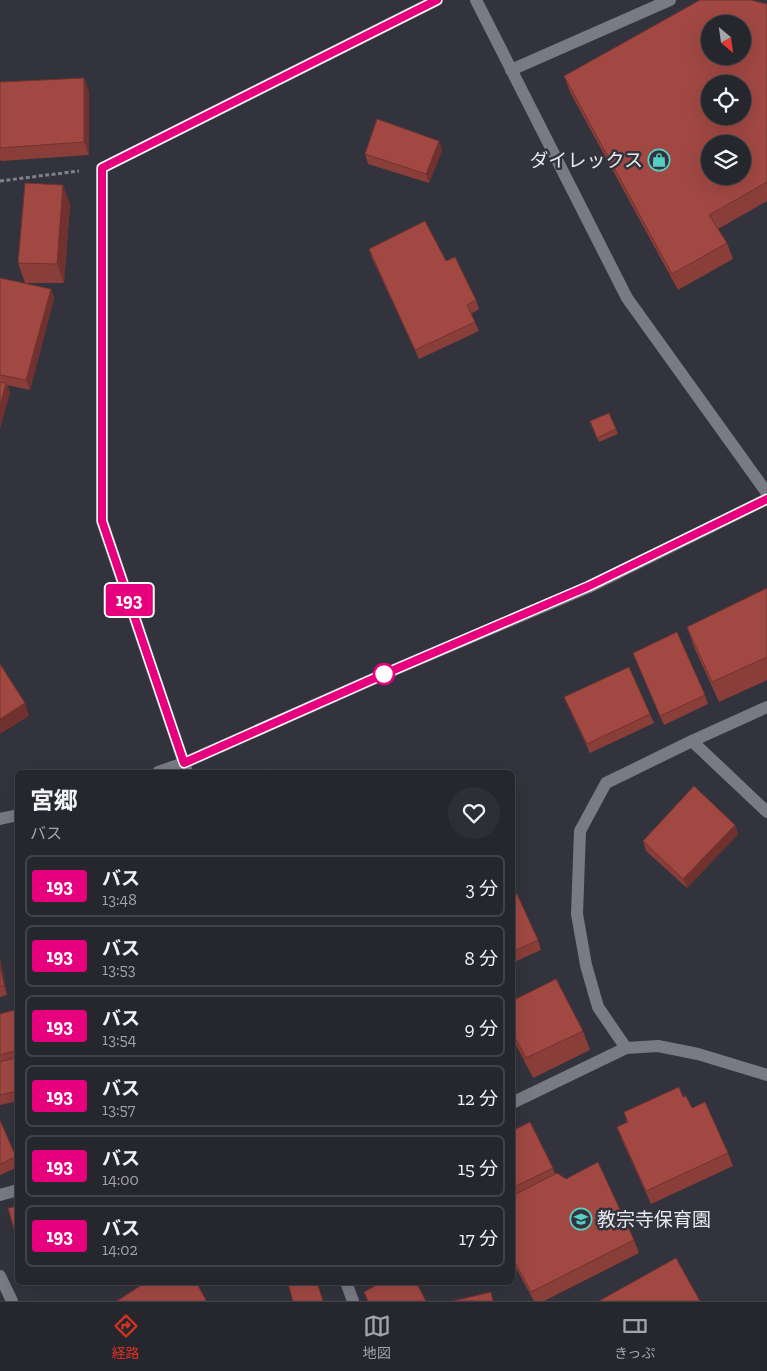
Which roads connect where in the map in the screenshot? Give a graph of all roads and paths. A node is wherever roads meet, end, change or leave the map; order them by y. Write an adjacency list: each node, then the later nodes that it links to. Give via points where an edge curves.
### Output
1 (437, 0): 5 (street)
2 (476, 0): 4 (street)
3 (670, 0): 4 (street)
4 (511, 70): 7 (street, via 627,298)
5 (102, 168): 6 (path); 11 (street, via 102,521)
6 (0, 181)
7 (767, 494)
8 (767, 499): 11 (street, via 589,586 382,675)
9 (767, 707): 10 (street)
10 (692, 741): 13 (street); 16 (street, via 606,783 580,831 577,914 586,965 598,1007)
11 (186, 768): 12 (street)
12 (172, 770)
13 (767, 812)
14 (15, 816): 15 (street)
15 (0, 819)
16 (626, 1048): 17 (street, via 658,1046 690,1052); 18 (street)
17 (767, 1075)
18 (515, 1102)
19 (15, 1191): 20 (street)
20 (0, 1195)
21 (0, 1276): 23 (street)
22 (347, 1285): 24 (street)
23 (12, 1301)
24 (353, 1301)

